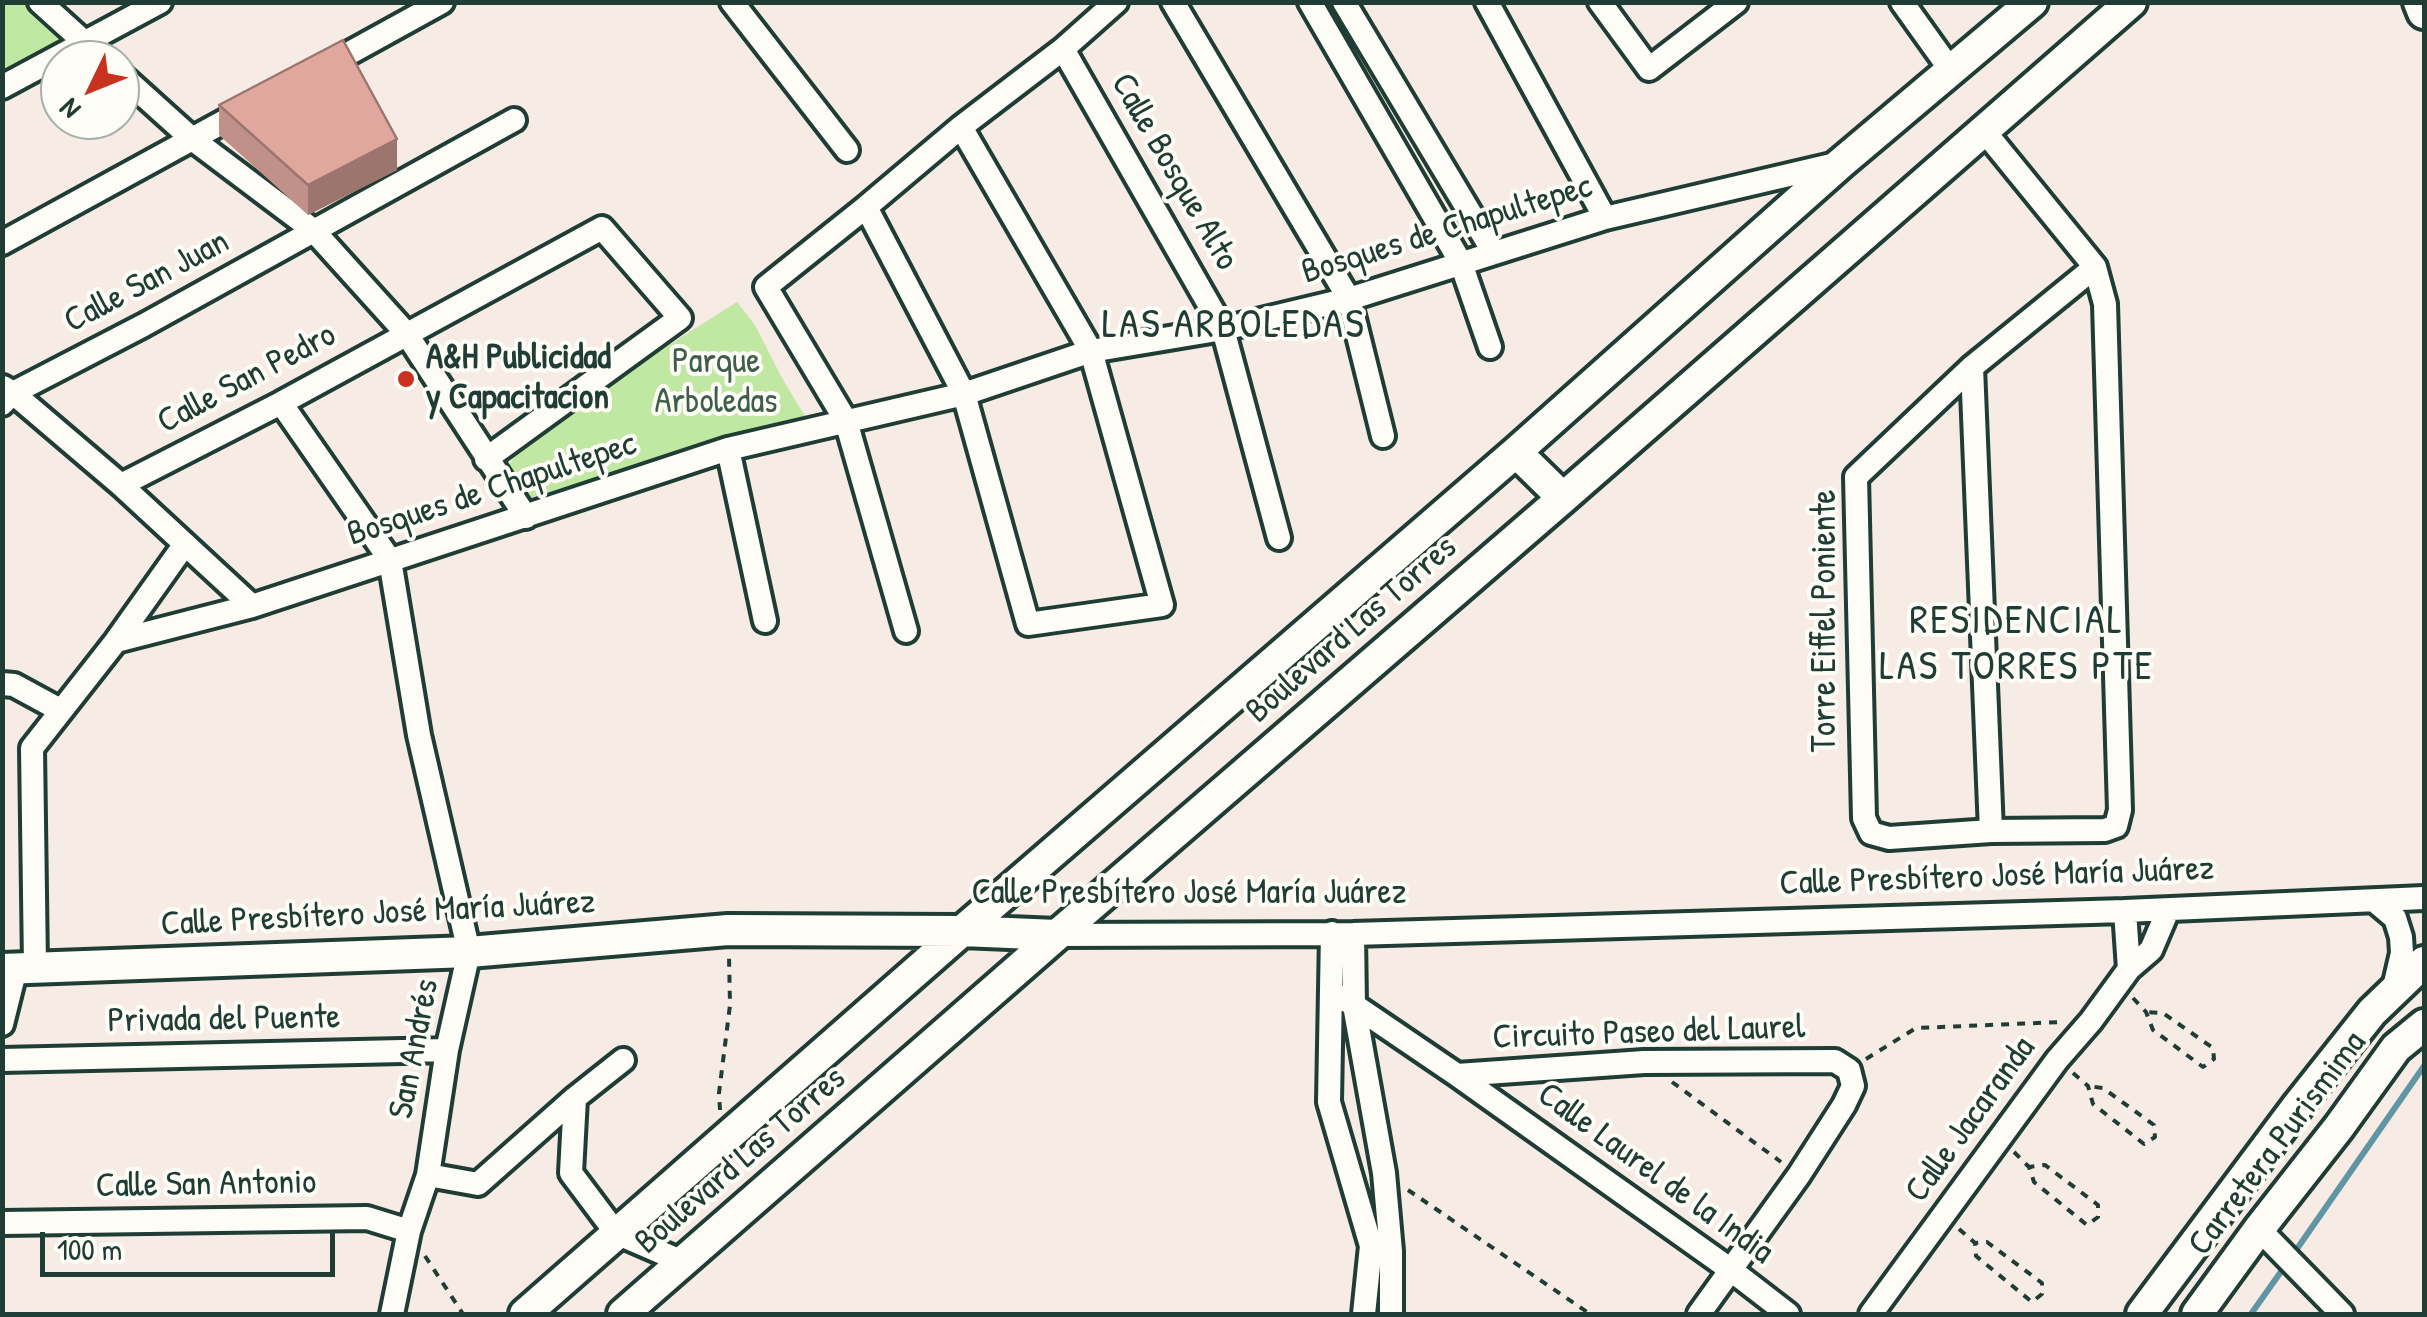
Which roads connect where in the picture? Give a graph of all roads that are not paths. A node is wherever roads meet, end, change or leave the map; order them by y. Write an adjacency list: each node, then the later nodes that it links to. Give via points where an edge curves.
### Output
1 (40, 2): 17 (street)
2 (160, 2): 18 (street)
3 (442, 2): 22 (street)
4 (732, 2): 30 (street)
5 (1116, 2): 19 (street)
6 (1173, 2): 41 (street)
7 (1310, 2): 39 (street)
8 (1344, 2): 38 (street)
9 (1488, 2): 35 (street)
10 (1600, 2): 11 (street, via 1649,69)
11 (1736, 2)
12 (1902, 2): 21 (street)
13 (2032, 2): 21 (street, Boulevard Las Torres)
14 (2131, 2): 28 (street, Boulevard Las Torres)
15 (2420, 2): 16 (main road)
16 (2424, 12)
17 (82, 40)
18 (93, 40)
19 (1063, 49): 27 (street); 42 (street, Calle Bosque Alto)
20 (40, 68): 23 (street)
21 (1952, 72): 31 (street, Boulevard Las Torres)
22 (308, 75)
23 (2, 87)
24 (140, 92): 29 (street)
25 (258, 102): 29 (street)
26 (514, 120): 36 (street, Calle San Juan)
27 (961, 127): 33 (street); 45 (street)
28 (1984, 132): 40 (street); 56 (street, Boulevard Las Torres)
29 (192, 138): 36 (street); 37 (street)
30 (847, 150)
31 (1841, 163): 32 (street, Bosques de Chapultepec); 34 (street, Boulevard Las Torres)
32 (1761, 182): 34 (street); 35 (street, Bosques de Chapultepec)
33 (866, 207): 47 (street); 50 (street, via 766,287)
34 (1789, 210): 53 (street, Boulevard Las Torres)
35 (1606, 218): 38 (street, Bosques de Chapultepec)
36 (313, 230): 43 (street); 48 (street, Calle San Juan)
37 (2, 243)
38 (1494, 253): 39 (street, Bosques de Chapultepec)
39 (1461, 263): 41 (street, Bosques de Chapultepec); 44 (street)
40 (2094, 267): 46 (street, Torre Eiffel Poniente); 67 (street, Torre Eiffel Poniente, via 2105,304 2120,810 2116,826 2105,830)
41 (1349, 299): 42 (street, Bosques de Chapultepec); 51 (street)
42 (1223, 329): 45 (street, Bosques de Chapultepec); 58 (street, Calle Bosque Alto)
43 (406, 333): 49 (street, Calle San Pedro); 54 (street); 54 (street, Calle San Pedro, via 602,228 680,318)
44 (1490, 348)
45 (1091, 351): 47 (street, Bosques de Chapultepec); 47 (street, via 1162,606 1028,624)
46 (1972, 366): 67 (street); 67 (street, Torre Eiffel Poniente, via 1856,477 1864,818 1871,833 1890,838)
47 (964, 394): 50 (street, Bosques de Chapultepec)
48 (6, 395): 55 (street)
49 (281, 402): 55 (street, Calle San Pedro); 60 (street)
50 (846, 422): 52 (street, Bosques de Chapultepec); 63 (street)
51 (1383, 436)
52 (728, 450): 57 (street, Bosques de Chapultepec); 62 (street)
53 (1516, 452): 56 (street); 72 (street, Boulevard Las Torres)
54 (486, 459): 57 (street)
55 (121, 485): 59 (street)
56 (1563, 498): 73 (street, Boulevard Las Torres)
57 (526, 517): 60 (street, Bosques de Chapultepec)
58 (1279, 538)
59 (185, 544): 61 (street); 64 (street)
60 (390, 560): 61 (street, Bosques de Chapultepec); 75 (street, San Andrés, via 420,735)
61 (252, 606): 64 (street, Bosques de Chapultepec)
62 (765, 621)
63 (906, 631)
64 (116, 641): 66 (street)
65 (2, 684): 66 (street)
66 (60, 710): 77 (street, via 32,748)
67 (1991, 831)
68 (2424, 898): 69 (street, Calle Presbítero José María Juárez)
69 (2376, 902): 70 (street, Calle Presbítero José María Juárez); 80 (street, via 2395,918 2401,937)
70 (2168, 910): 71 (street, Calle Presbítero José María Juárez); 78 (street, Calle Jacaranda, via 2151,950)
71 (2125, 911): 74 (street, Calle Presbítero José María Juárez); 78 (street)
72 (962, 931): 73 (street, Calle Presbítero José María Juárez); 75 (street, Calle Presbítero José María Juárez, via 728,930); 93 (street, Boulevard Las Torres, via 722,1144)
73 (1030, 934): 74 (street, Calle Presbítero José María Juárez); 95 (street, Boulevard Las Torres)
74 (1342, 934): 79 (street); 81 (street)
75 (470, 952): 77 (street, Calle Presbítero José María Juárez); 84 (street, San Andrés)
76 (2424, 962): 80 (street)
77 (18, 968): 82 (street)
78 (2124, 977): 104 (street, Calle Jacaranda)
79 (1331, 992): 81 (street, Calle Laurel de la India); 94 (street, via 1328,1102)
80 (2393, 992): 105 (street, via 2299,1104)
81 (1354, 1005): 87 (street, Calle Laurel de la India); 94 (street, via 1384,1174)
82 (2, 1024)
83 (2424, 1025): 91 (street, Carretera Purismima, via 2396,1048)
84 (447, 1050): 85 (street, Privada del Puente); 89 (street, San Andrés)
85 (2, 1060)
86 (623, 1060): 88 (street)
87 (1457, 1075): 96 (street, Calle Laurel de la India); 96 (street, Circuito Paseo del Laurel, via 1644,1062 1835,1062 1849,1070 1848,1095)
88 (576, 1098): 89 (street, via 478,1184); 93 (street, via 571,1173)
89 (428, 1175): 92 (street, San Andrés)
90 (2, 1223): 92 (street, Calle San Antonio, via 367,1218)
91 (2259, 1228): 106 (street, Carretera Purismima); 107 (street)
92 (409, 1231): 97 (street, San Andrés)
93 (629, 1238): 95 (street); 98 (street, Boulevard Las Torres)
94 (1381, 1248): 100 (street); 101 (street)
95 (674, 1258): 99 (street, Boulevard Las Torres)
96 (1731, 1270): 102 (street, Circuito Paseo del Laurel); 103 (street, Calle Laurel de la India)
97 (392, 1314)
98 (526, 1314)
99 (623, 1314)
100 (1364, 1314)
101 (1391, 1314)
102 (1699, 1314)
103 (1788, 1314)
104 (1872, 1314)
105 (2142, 1314)
106 (2198, 1314)
107 (2342, 1314)

